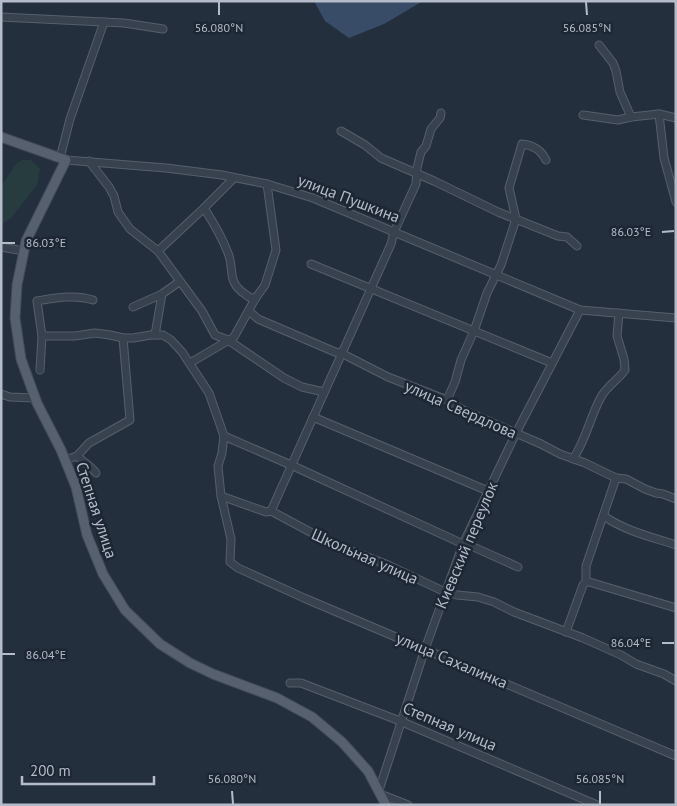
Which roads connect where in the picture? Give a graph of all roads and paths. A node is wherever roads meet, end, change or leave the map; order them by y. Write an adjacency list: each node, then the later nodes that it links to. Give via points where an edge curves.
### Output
1 (1, 17): 2 (street)
2 (104, 22): 3 (street); 12 (street, via 70,119)
3 (163, 29)
4 (599, 45): 8 (street, via 613,62 620,92)
5 (441, 113): 15 (street, via 421,152)
6 (659, 114): 8 (street); 9 (street); 18 (street, via 664,158)
7 (583, 115): 8 (street, via 618,120)
8 (632, 117)
9 (676, 118)
10 (341, 130): 15 (street, via 381,158)
11 (1, 137): 12 (main road, улица Пушкина)
12 (63, 159): 14 (street, улица Пушкина); 24 (main road, Степная улица)
13 (546, 160): 20 (street, via 542,152 522,144 509,188)
14 (89, 161): 16 (street, улица Пушкина); 25 (street, via 109,187 118,212 130,228)
15 (417, 173): 20 (street); 21 (street, via 416,184)
16 (234, 178): 17 (street, улица Пушкина); 19 (street)
17 (266, 184): 21 (street, улица Пушкина, via 313,198); 31 (street, via 276,250 265,285)
18 (676, 202)
19 (204, 208): 25 (street); 31 (street, via 229,254 232,278 237,288)
20 (516, 219): 22 (street, via 567,237); 27 (street)
21 (394, 232): 27 (street, улица Пушкина); 29 (street)
22 (577, 246)
23 (1, 247): 24 (street)
24 (24, 251): 49 (main road, Степная улица, via 15,318 21,360)
25 (158, 251): 28 (street)
26 (311, 264): 29 (street)
27 (495, 275): 34 (street, улица Пушкина); 38 (street)
28 (179, 282): 30 (street); 42 (street, via 202,311 215,335)
29 (370, 288): 38 (street); 43 (street)
30 (162, 294): 33 (street); 39 (street)
31 (255, 299): 35 (street)
32 (93, 300): 40 (street, via 82,296 37,301)
33 (133, 307)
34 (580, 310): 36 (street, улица Пушкина); 45 (street, Киевский переулок)
35 (249, 311): 42 (street, via 234,337); 43 (street, улица Свердлова, via 258,318)
36 (618, 313): 37 (street, улица Пушкина); 55 (street, via 617,336 625,370 603,394)
37 (676, 318)
38 (474, 331): 45 (street); 50 (street)
39 (153, 335): 41 (street); 44 (street, via 163,335 171,340)
40 (42, 336): 41 (street, via 95,333); 46 (street)
41 (123, 338): 54 (street, via 130,420 89,442)
42 (228, 340): 44 (street); 47 (street, via 284,378 302,387)
43 (341, 353): 47 (street); 50 (street, улица Свердлова, via 388,377)
44 (190, 363): 53 (street, via 209,393)
45 (552, 363): 52 (street, Киевский переулок)
46 (40, 370)
47 (324, 392): 51 (street)
48 (1, 394): 49 (street)
49 (36, 398): 56 (main road, Степная улица)
50 (447, 400): 52 (street, улица Свердлова)
51 (312, 417): 57 (street); 60 (street)
52 (516, 433): 55 (street, улица Свердлова); 60 (street, Киевский переулок)
53 (224, 436): 57 (street); 61 (street, via 218,466)
54 (77, 456): 56 (street); 58 (street)
55 (573, 459): 59 (street, улица Свердлова)
56 (65, 460): 77 (main road, Степная улица, via 76,487 87,534 103,574 125,610 160,644 190,663 277,698 312,717 342,742 368,771)
57 (291, 465): 63 (street); 65 (street)
58 (96, 473)
59 (616, 478): 62 (street, улица Свердлова); 64 (street)
60 (488, 491): 65 (street, Киевский переулок)
61 (221, 496): 63 (street, Школьная улица); 72 (street, улица Сахалинка, via 231,539 230,562 238,568)
62 (676, 499)
63 (271, 511): 69 (street, Школьная улица, via 329,542 388,564)
64 (604, 516): 66 (street, via 630,530); 68 (street, via 586,566)
65 (463, 544): 67 (street); 69 (street, Киевский переулок)
66 (676, 545)
67 (518, 567)
68 (586, 581): 70 (street); 71 (street)
69 (445, 592): 71 (street, Школьная улица, via 478,596); 72 (street, Киевский переулок)
70 (676, 608)
71 (566, 632): 73 (street, Школьная улица)
72 (424, 648): 75 (street, Киевский переулок); 76 (street, улица Сахалинка)
73 (676, 681)
74 (290, 683): 75 (street, Степная улица, via 301,684)
75 (400, 721): 77 (street, Киевский переулок); 80 (street, Степная улица)
76 (676, 756)
77 (380, 792): 78 (main road, Степная улица); 79 (street)
78 (386, 805)
79 (408, 805)
80 (597, 805)

